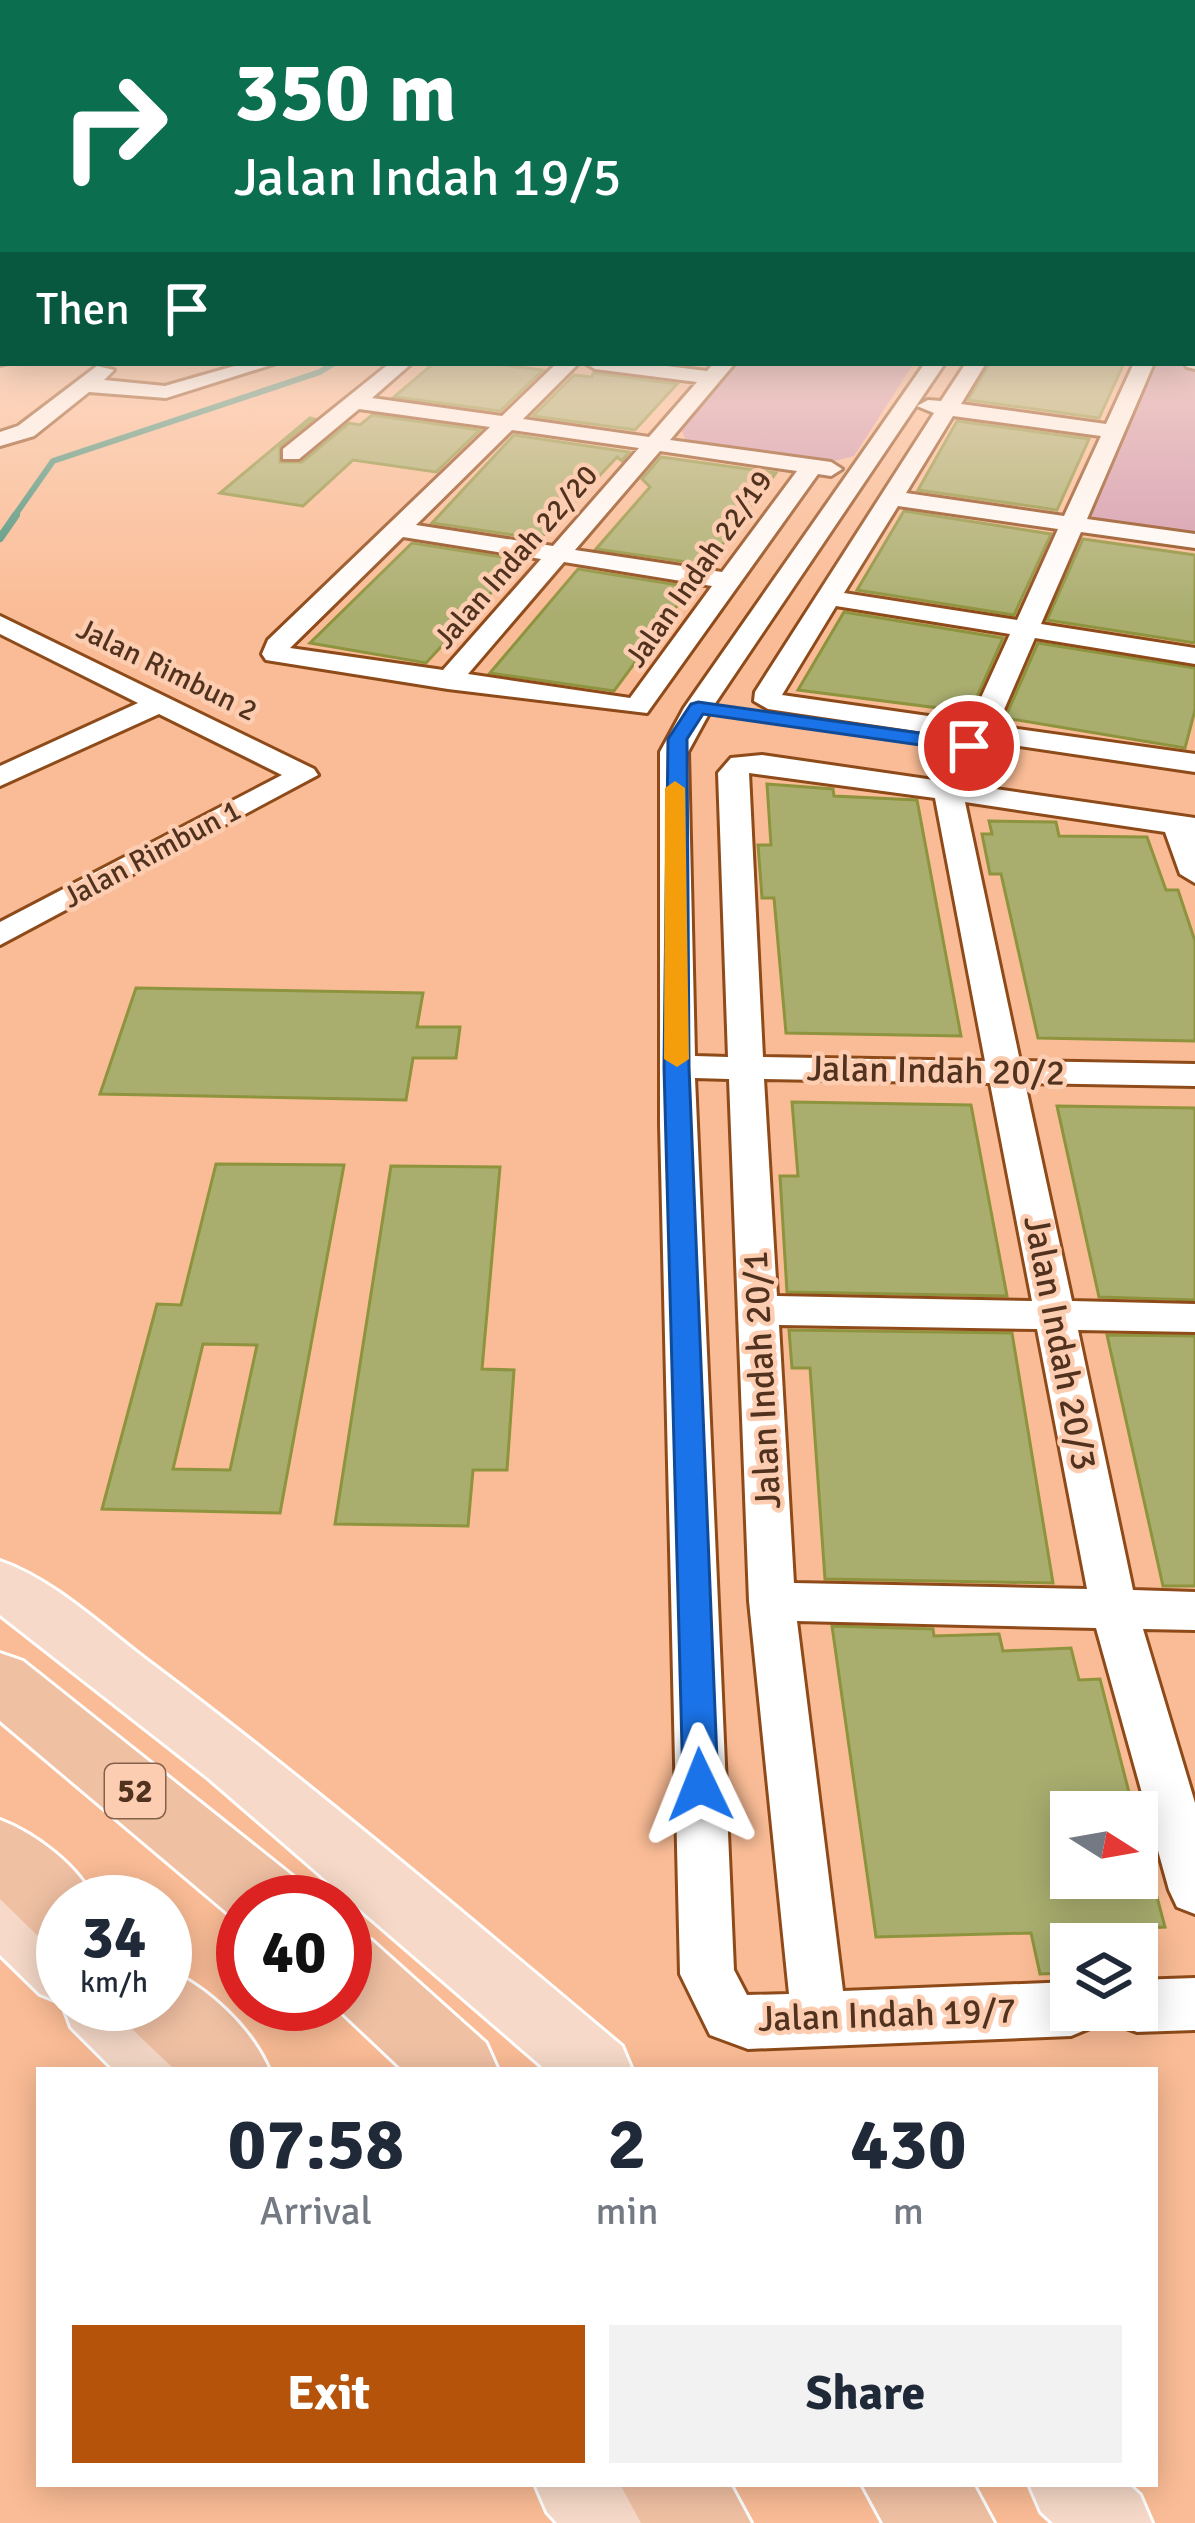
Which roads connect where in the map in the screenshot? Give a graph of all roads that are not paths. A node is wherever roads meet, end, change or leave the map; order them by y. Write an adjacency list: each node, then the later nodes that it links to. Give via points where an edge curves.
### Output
1 (91, 380): 9 (street)
2 (209, 380): 9 (street, via 166,392)
3 (382, 380): 10 (street)
4 (551, 380): 13 (street)
5 (710, 380): 16 (street, Jalan Indah 22/20)
6 (924, 380): 11 (street)
7 (965, 380): 12 (street)
8 (1136, 380): 14 (street)
9 (85, 385): 15 (street, via 26,431)
10 (356, 402): 13 (street); 17 (street)
11 (909, 404): 12 (street); 19 (street)
12 (947, 409): 14 (street); 20 (street)
13 (507, 423): 16 (street); 22 (street)
14 (1113, 431): 21 (street)
15 (0, 440)
16 (654, 444): 18 (street); 24 (street, Jalan Indah 22/20)
17 (291, 454)
18 (812, 466): 19 (street); 25 (street, Jalan Indah 22/19)
19 (860, 473): 33 (street)
20 (890, 498): 21 (street); 26 (street)
21 (1072, 524): 23 (street); 28 (street)
22 (398, 529): 24 (street); 31 (street, via 275,654)
23 (1195, 542)
24 (558, 554): 25 (street); 31 (street, Jalan Indah 22/20)
25 (730, 581): 31 (street, Jalan Indah 22/19, via 638,707)
26 (830, 598): 28 (street); 33 (street, via 769,692)
27 (0, 624): 29 (street, Jalan Rimbun 2)
28 (1026, 629): 30 (street); 34 (street)
29 (13, 642): 32 (street, Jalan Rimbun 2)
30 (1195, 656)
31 (448, 682)
32 (160, 703): 36 (street, Jalan Rimbun 2); 37 (street)
33 (733, 709): 34 (street); 38 (street); 43 (street, Jalan Indah 19/7, via 674,752)
34 (979, 734): 35 (street)
35 (1195, 763)
36 (304, 775): 42 (street, Jalan Rimbun 1)
37 (0, 776)
38 (1195, 779)
39 (948, 790): 40 (street); 44 (street, Jalan Indah 20/1, via 762,764 741,764 732,773); 45 (street, Jalan Indah 20/3)
40 (1186, 825): 41 (street)
41 (1195, 874)
42 (0, 934)
43 (676, 1067): 44 (street, Jalan Indah 20/2); 65 (street, Jalan Indah 19/7, via 707,1973 729,2016 770,2024)
44 (746, 1068): 45 (street, Jalan Indah 20/2); 47 (street, Jalan Indah 20/1)
45 (1006, 1072): 46 (street, Jalan Indah 20/2); 48 (street, Jalan Indah 20/3)
46 (1195, 1075)
47 (758, 1310): 48 (street); 51 (street, Jalan Indah 20/1)
48 (1054, 1313): 49 (street); 52 (street, Jalan Indah 20/3)
49 (1195, 1318)
50 (0, 1584): 71 (main road, via 272,1792)
51 (772, 1601): 52 (street); 65 (street, Jalan Indah 20/1)
52 (1114, 1609): 53 (street); 58 (street, Jalan Indah 20/3)
53 (1195, 1611)
54 (0, 1681): 56 (highway, 52)
55 (0, 1852): 57 (highway)
56 (236, 1875)
57 (36, 1886)
58 (1195, 1890)
59 (0, 1911): 60 (main road)
60 (36, 1946)
61 (372, 1990): 70 (highway)
62 (1195, 2004): 63 (street)
63 (1158, 2005)
64 (1050, 2009): 65 (street, Jalan Indah 19/7)
65 (820, 2019)
66 (122, 2031): 68 (main road)
67 (189, 2031): 69 (highway)
68 (159, 2067)
69 (227, 2067)
70 (456, 2067)
71 (594, 2067)
72 (578, 2487): 76 (main road)
73 (668, 2487): 77 (highway)
74 (910, 2487): 78 (highway)
75 (1072, 2487): 79 (main road)
76 (613, 2523)
77 (706, 2523)
78 (949, 2523)
79 (1112, 2523)

